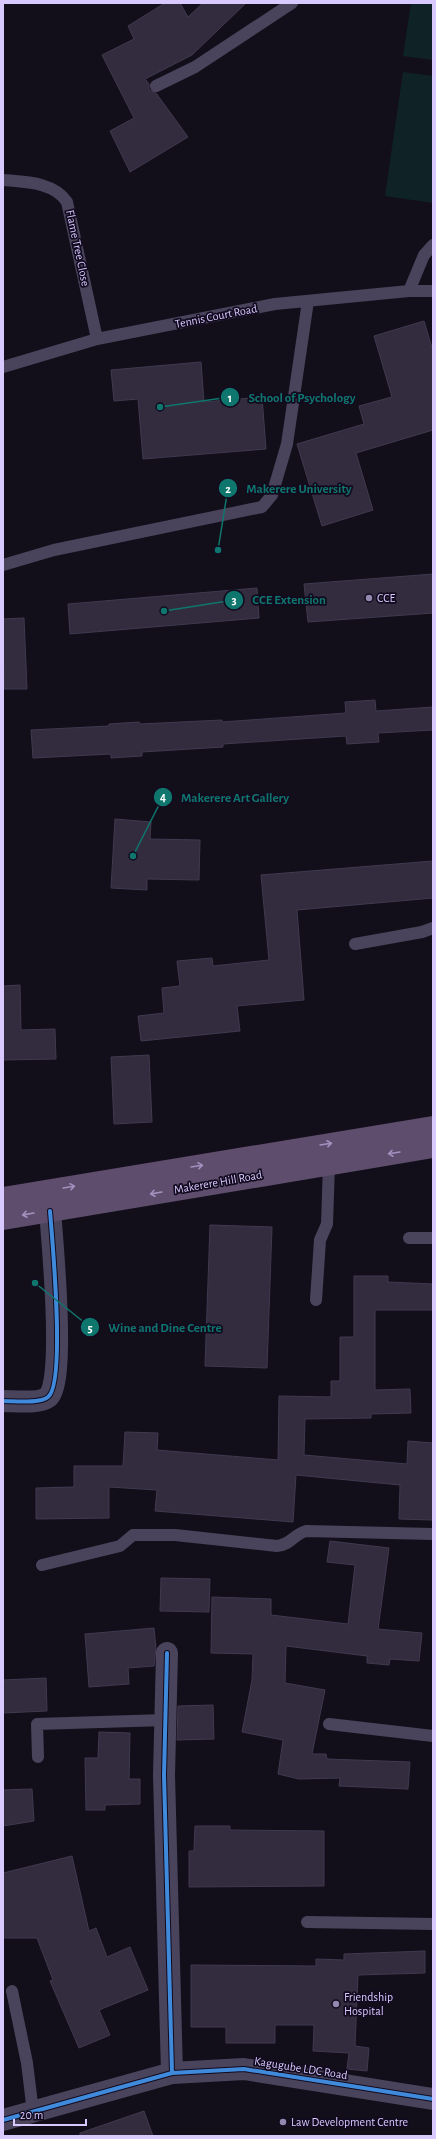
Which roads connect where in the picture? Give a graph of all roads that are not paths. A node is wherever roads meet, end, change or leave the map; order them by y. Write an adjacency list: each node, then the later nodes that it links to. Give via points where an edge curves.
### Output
1 (292, 3): 2 (lane, via 195,67)
2 (156, 86)
3 (3, 180): 8 (lane, Flame Tree Close, via 49,187 59,191 67,202)
4 (433, 246): 5 (lane, via 424,255)
5 (409, 291): 6 (lane, Tennis Court Road); 7 (lane, Tennis Court Road)
6 (433, 291)
7 (308, 301): 8 (lane, Tennis Court Road, via 275,304); 10 (lane, via 288,444 272,495 262,506 54,550)
8 (97, 339): 9 (lane, Tennis Court Road)
9 (3, 367)
10 (3, 565)
11 (433, 928): 12 (lane)
12 (355, 944)
13 (433, 1127): 16 (main road, Makerere Hill Road, one-way to 13)
14 (433, 1147): 15 (main road, Makerere Hill Road, one-way to 15)
15 (329, 1164): 17 (main road, Makerere Hill Road, one-way to 17); 21 (lane, via 327,1224 320,1240)
16 (3, 1198)
17 (50, 1211): 18 (main road, Makerere Hill Road, one-way to 18); 22 (street, via 56,1286 54,1387 48,1397 40,1401)
18 (3, 1219)
19 (409, 1238): 20 (lane)
20 (433, 1238)
21 (316, 1300)
22 (3, 1401)
23 (433, 1534): 24 (lane, via 306,1531 300,1532 289,1543 277,1546 175,1535 133,1535 120,1546)
24 (42, 1565)
25 (167, 1653): 26 (street)
26 (165, 1720): 29 (lane, via 37,1724); 33 (street, via 166,1897)
27 (329, 1724): 28 (lane)
28 (433, 1736)
29 (38, 1758)
30 (307, 1922): 31 (lane)
31 (433, 1924)
32 (12, 1991): 35 (lane, via 27,2063)
33 (172, 2073): 34 (street, Kagugube LDC Road, via 244,2069); 35 (street, Kagugube LDC Road)
34 (433, 2098)
35 (33, 2112): 36 (street, Kagugube LDC Road)
36 (3, 2120)

